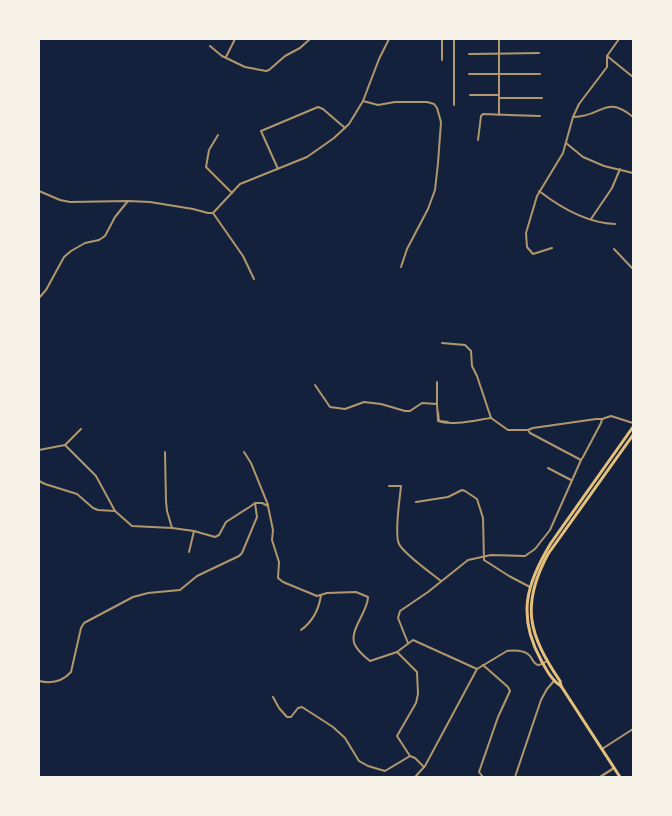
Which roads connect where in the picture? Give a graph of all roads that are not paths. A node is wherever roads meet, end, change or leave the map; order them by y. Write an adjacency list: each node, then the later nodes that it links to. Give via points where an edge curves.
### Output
1 (234, 39): 13 (street)
2 (310, 39): 13 (street, via 266,71 245,67)
3 (389, 39): 23 (street)
4 (442, 39): 14 (street)
5 (454, 39): 24 (street)
6 (499, 39): 9 (street)
7 (619, 39): 12 (street)
8 (210, 46): 13 (street)
9 (499, 53): 10 (street); 11 (street); 16 (street)
10 (539, 53)
11 (469, 54)
12 (607, 56): 18 (street); 27 (street, via 607,67 579,104)
13 (226, 57)
14 (442, 60)
15 (469, 74): 16 (street)
16 (499, 74): 17 (street); 20 (street)
17 (540, 74)
18 (633, 77)
19 (470, 95): 20 (street)
20 (499, 95): 21 (street)
21 (499, 98): 22 (street); 25 (street)
22 (542, 98)
23 (363, 101): 29 (street); 45 (street, via 378,105 427,102 437,108 441,122 434,190)
24 (454, 105)
25 (499, 116): 26 (street); 31 (street, via 481,116)
26 (540, 116)
27 (573, 117): 28 (street, via 585,117 609,106 615,106); 32 (street)
28 (633, 117)
29 (345, 128): 33 (street, via 307,157); 33 (street, via 318,107 260,131)
30 (218, 135): 38 (street, via 209,150 206,167)
31 (478, 140)
32 (566, 143): 34 (street, via 583,157 604,166); 37 (street, via 564,153)
33 (278, 169): 38 (street, via 240,184)
34 (620, 169): 35 (street); 41 (street, via 612,188)
35 (633, 173)
36 (39, 191): 39 (street, via 70,202)
37 (539, 191): 41 (street, via 558,206); 43 (street, via 526,233 527,247 533,254)
38 (232, 193): 40 (street)
39 (128, 201): 40 (street, via 150,202); 48 (street, via 115,217 105,236 85,243 64,257)
40 (213, 213): 47 (street, via 243,256)
41 (590, 219): 42 (street)
42 (615, 224)
43 (552, 248)
44 (614, 249): 46 (street)
45 (401, 267)
46 (633, 269)
47 (254, 278)
48 (39, 298)
49 (442, 343): 53 (street, via 466,345 471,351 472,366)
50 (437, 382): 52 (street)
51 (315, 385): 52 (street, via 330,407 345,409 364,402 410,411 422,404)
52 (437, 404): 53 (street, via 438,421 443,423)
53 (492, 418): 58 (street, via 508,430)
54 (602, 419): 55 (street, via 612,416); 58 (street); 64 (street)
55 (633, 423)
56 (633, 427): 78 (main road, via 551,543 539,562)
57 (81, 429): 60 (street)
58 (528, 430): 64 (street)
59 (633, 435): 83 (main road, via 548,554 538,576 533,595 532,618 537,642)
60 (65, 445): 61 (street); 72 (street, via 96,476)
61 (39, 450)
62 (165, 452): 73 (street, via 166,501)
63 (244, 452): 71 (street)
64 (581, 460): 66 (street)
65 (548, 468): 66 (street)
66 (571, 480): 76 (street, via 550,530 536,550 525,556)
67 (39, 481): 72 (street, via 77,494 98,510)
68 (389, 486): 77 (street, via 401,486 397,530 399,545)
69 (416, 502): 76 (street, via 448,497 462,490 477,499 483,518)
70 (255, 503): 71 (street); 74 (street, via 226,522 219,535 215,537); 87 (street, via 257,517 239,556 197,576 180,590 133,597 84,623 72,672 55,683)
71 (268, 506): 79 (street, via 273,530 272,540 279,562 278,578 317,596)
72 (115, 511): 73 (street, via 132,526)
73 (172, 528): 74 (street)
74 (194, 531): 75 (street)
75 (189, 552)
76 (483, 557): 77 (street, via 468,560); 78 (street, via 492,566)
77 (441, 581): 81 (street, via 400,611 398,618)
78 (530, 587): 84 (main road, via 527,620 533,644)
79 (321, 595): 80 (street, via 318,609 308,625); 82 (street, via 327,592 356,592 368,597 368,604 354,634 355,644 370,661)
80 (301, 630)
81 (408, 643): 82 (street); 86 (street, via 413,640)
82 (397, 652): 93 (street, via 417,672 416,703 397,736)
83 (547, 661): 84 (street); 89 (main road)
84 (543, 664): 85 (street, via 536,664 530,655 512,650); 88 (main road)
85 (483, 665): 86 (street); 97 (street, via 510,691 479,772)
86 (477, 670): 94 (street)
87 (39, 681)
88 (554, 681): 89 (main road); 98 (street, via 541,700)
89 (561, 686): 92 (main road)
90 (273, 697): 93 (street, via 287,717 291,717 302,707 333,727 345,738 356,757 368,766 385,771)
91 (633, 729): 92 (street)
92 (602, 749): 95 (main road)
93 (410, 756): 94 (street)
94 (424, 767): 96 (street)
95 (614, 768): 99 (street); 100 (main road)
96 (415, 777)
97 (483, 777)
98 (515, 777)
99 (600, 777)
100 (620, 777)

